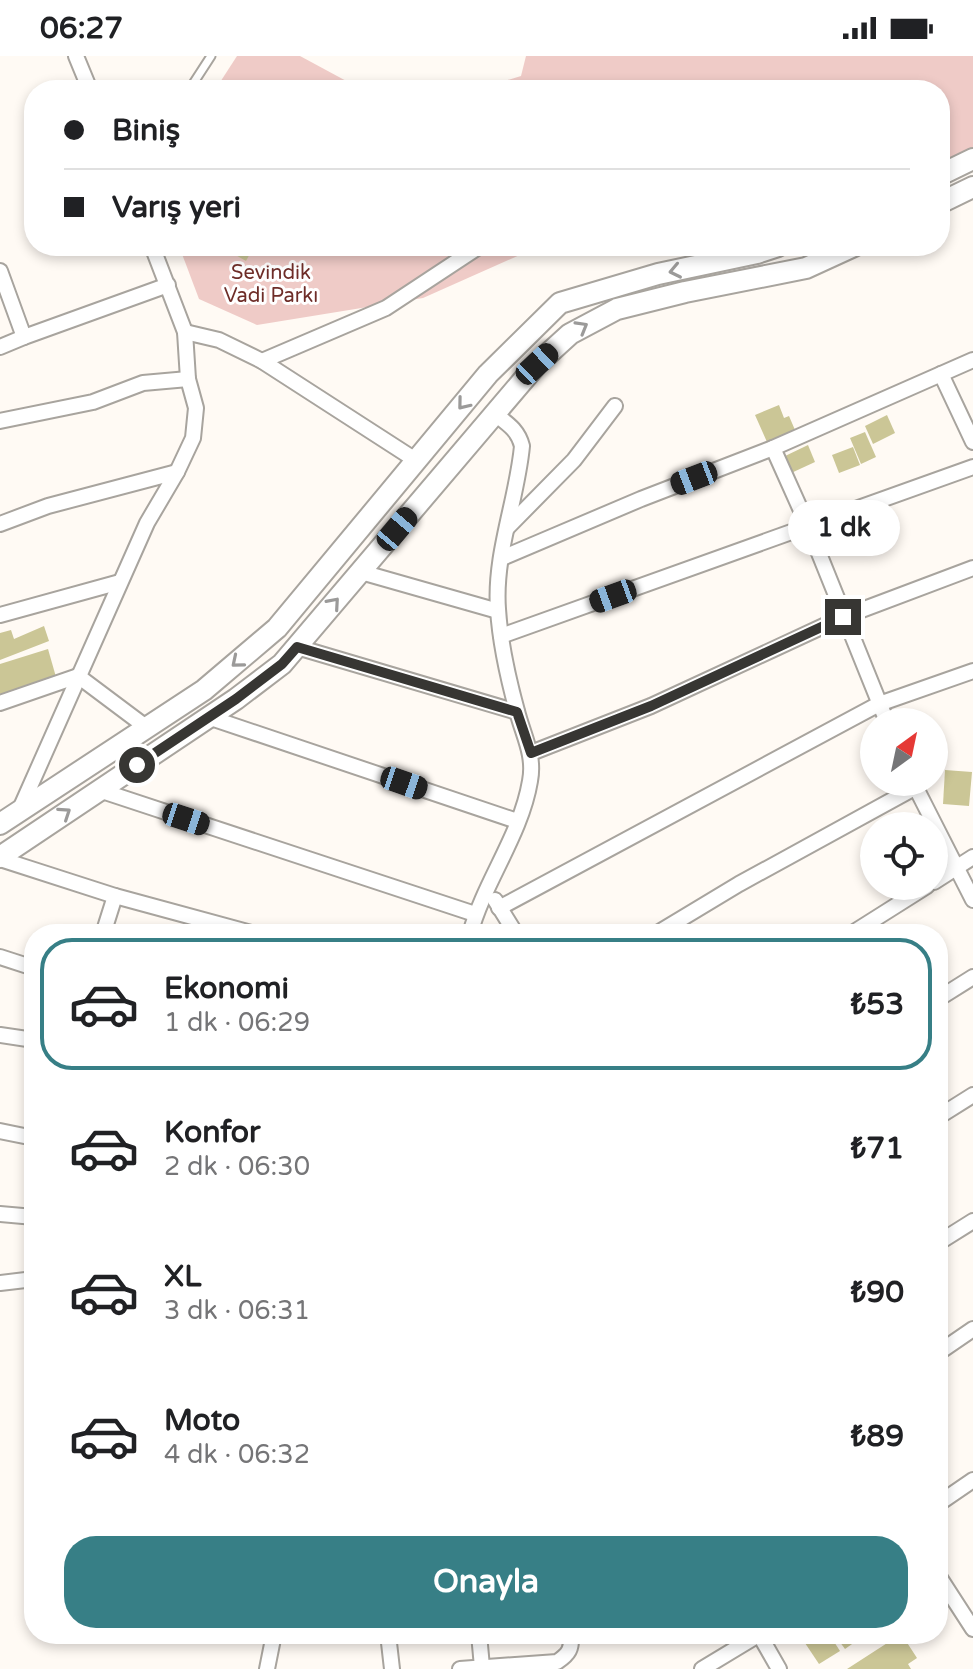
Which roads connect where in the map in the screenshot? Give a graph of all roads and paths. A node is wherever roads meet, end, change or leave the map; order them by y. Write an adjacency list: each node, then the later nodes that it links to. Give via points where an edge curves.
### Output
1 (76, 56): 3 (street)
2 (211, 56): 4 (lane)
3 (86, 80)
4 (195, 80)
5 (973, 159): 6 (main road)
6 (950, 170)
7 (973, 187): 8 (main road)
8 (950, 198)
9 (156, 256): 14 (street)
10 (465, 256): 19 (street, via 386,308)
11 (743, 256): 27 (main road, one-way to 27, via 560,303 488,374)
12 (832, 256): 23 (main road, one-way to 12, via 570,334 606,314 806,268)
13 (0, 271): 16 (street)
14 (168, 285): 15 (street); 16 (street)
15 (185, 332): 19 (street, via 219,340); 21 (street)
16 (24, 337): 17 (street)
17 (0, 347)
18 (973, 360): 20 (street)
19 (262, 361): 27 (street)
20 (941, 374): 25 (street); 26 (street)
21 (188, 379): 24 (street, via 143,383 93,402); 29 (street, via 196,408 193,438)
22 (615, 406): 32 (street, via 574,460)
23 (495, 414): 32 (street, via 512,426 522,446); 35 (main road)
24 (0, 421)
25 (973, 442)
26 (773, 448): 31 (street); 33 (street)
27 (417, 461): 49 (main road, one-way to 49, via 277,628 204,690)
28 (973, 467): 31 (street)
29 (177, 472): 30 (street); 36 (street)
30 (0, 524)
31 (808, 526): 39 (street); 40 (street)
32 (507, 529): 33 (street)
33 (502, 558): 37 (street)
34 (973, 568): 39 (street)
35 (361, 572): 37 (street); 41 (main road, one-way to 35)
36 (120, 582): 38 (street); 43 (street)
37 (498, 611): 40 (street)
38 (0, 615)
39 (843, 617): 45 (street); 50 (street, via 651,706)
40 (501, 636): 47 (street)
41 (297, 647): 47 (street); 48 (main road, via 282,664)
42 (973, 671): 45 (street)
43 (78, 676): 44 (street); 49 (street); 54 (street)
44 (0, 703)
45 (879, 704): 46 (street); 65 (street)
46 (881, 708)
47 (517, 712): 50 (street)
48 (208, 717): 51 (main road); 55 (street)
49 (146, 727): 54 (main road)
50 (531, 753): 55 (street, via 530,781)
51 (99, 790): 58 (main road, one-way to 51); 66 (street)
52 (893, 796): 71 (street)
53 (920, 796): 59 (street)
54 (20, 809): 56 (main road)
55 (517, 821): 61 (street)
56 (0, 824)
57 (973, 857): 59 (street)
58 (0, 858): 62 (street)
59 (957, 867): 60 (street); 64 (street)
60 (948, 873)
61 (488, 885): 65 (street); 66 (street)
62 (115, 896): 67 (street); 68 (street)
63 (905, 900): 72 (street)
64 (973, 900)
65 (499, 908): 70 (street)
66 (475, 914): 69 (street)
67 (106, 924)
68 (215, 924)
69 (472, 924)
70 (509, 924)
71 (673, 924)
72 (867, 924)
73 (0, 957): 74 (street)
74 (24, 965)
75 (973, 977): 76 (street)
76 (948, 993)
77 (0, 1035): 78 (street)
78 (24, 1039)
79 (973, 1095): 80 (street)
80 (948, 1111)
81 (0, 1131): 82 (street)
82 (24, 1136)
83 (0, 1214): 84 (street)
84 (24, 1216)
85 (973, 1221): 86 (street)
86 (948, 1237)
87 (24, 1280): 88 (street)
88 (0, 1283)
89 (973, 1329): 90 (street)
90 (948, 1346)
91 (973, 1480): 92 (street)
92 (948, 1497)
93 (948, 1590): 94 (street)
94 (973, 1629)
95 (272, 1644): 102 (street)
96 (389, 1644): 103 (street)
97 (480, 1644): 101 (street)
98 (572, 1644): 101 (street, via 557,1662)
99 (743, 1644): 105 (street)
100 (765, 1644): 106 (street)
101 (482, 1667): 104 (street)
102 (267, 1669)
103 (392, 1669)
104 (460, 1669)
105 (702, 1669)
106 (779, 1669)

